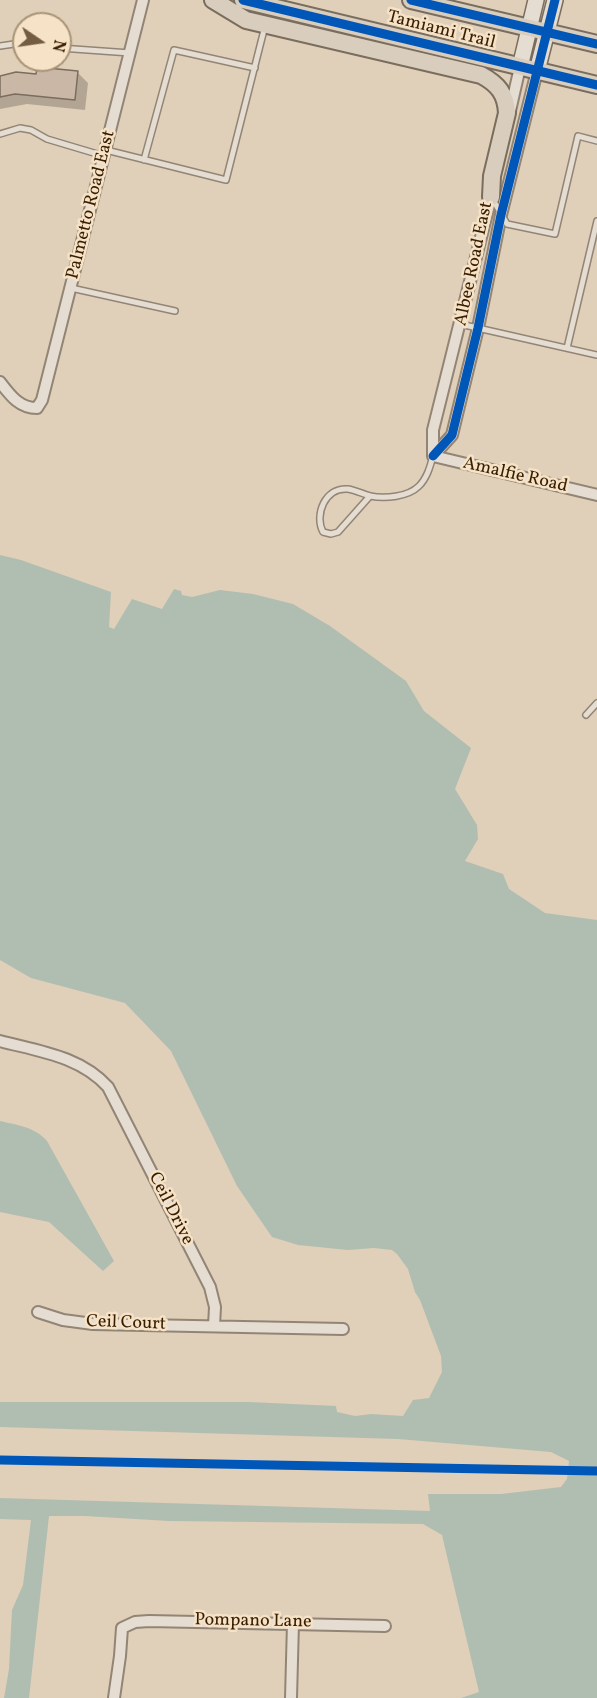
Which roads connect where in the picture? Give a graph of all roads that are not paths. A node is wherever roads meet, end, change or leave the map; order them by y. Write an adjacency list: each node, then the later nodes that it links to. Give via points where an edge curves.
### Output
1 (143, 0): 12 (street, Palmetto Road East)
2 (213, 0): 7 (main road, via 246,20)
3 (243, 0): 13 (main road, Tamiami Trail)
4 (411, 0): 8 (main road, Tamiami Trail)
5 (536, 0): 8 (street, Albee Road East)
6 (555, 0): 9 (street)
7 (266, 24): 14 (lane); 21 (main road, via 490,80 503,93 507,113)
8 (529, 28): 9 (main road, Tamiami Trail); 13 (street, Albee Road East)
9 (548, 32): 10 (main road, Tamiami Trail); 15 (street)
10 (597, 44)
11 (72, 49): 12 (lane)
12 (130, 53): 19 (street, Palmetto Road East)
13 (520, 67): 15 (main road, Tamiami Trail); 21 (street, Albee Road East)
14 (255, 68): 20 (lane, via 174,50); 20 (lane, via 226,180)
15 (537, 71): 16 (main road, Tamiami Trail); 22 (street, Albee Road East)
16 (597, 85)
17 (0, 134): 19 (lane, via 21,128 46,139)
18 (597, 141): 22 (lane, via 578,136 555,234 507,224)
19 (105, 153): 20 (lane); 24 (street, Palmetto Road East)
20 (144, 160)
21 (491, 197): 22 (lane); 26 (street, Albee Road East)
22 (501, 215): 27 (street, Albee Road East)
23 (597, 221): 28 (lane)
24 (71, 288): 25 (lane); 30 (street, Palmetto Road East, via 45,394 37,408 18,403)
25 (175, 311)
26 (460, 324): 27 (lane); 31 (street, Albee Road East, via 433,430)
27 (478, 328): 28 (lane); 31 (street, Albee Road East, via 452,435)
28 (567, 348): 29 (lane)
29 (597, 355)
30 (0, 382)
31 (433, 456): 32 (street, Amalfie Road); 33 (lane, Albee Road East, via 419,486 403,494)
32 (597, 495)
33 (370, 496): 33 (lane, Albee Road East, via 348,489 330,494 321,510 319,525 323,532 338,532)
34 (597, 704): 35 (lane)
35 (586, 715)
36 (0, 1041): 38 (street, Ceil Drive, via 76,1062 108,1087 210,1287)
37 (38, 1312): 38 (street, Ceil Court, via 93,1324)
38 (214, 1326): 39 (street)
39 (343, 1329)
40 (293, 1623): 41 (street, Pompano Lane); 42 (street, Pompano Lane, via 135,1622 122,1628); 43 (street)
41 (385, 1626)
42 (114, 1698)
43 (291, 1698)

